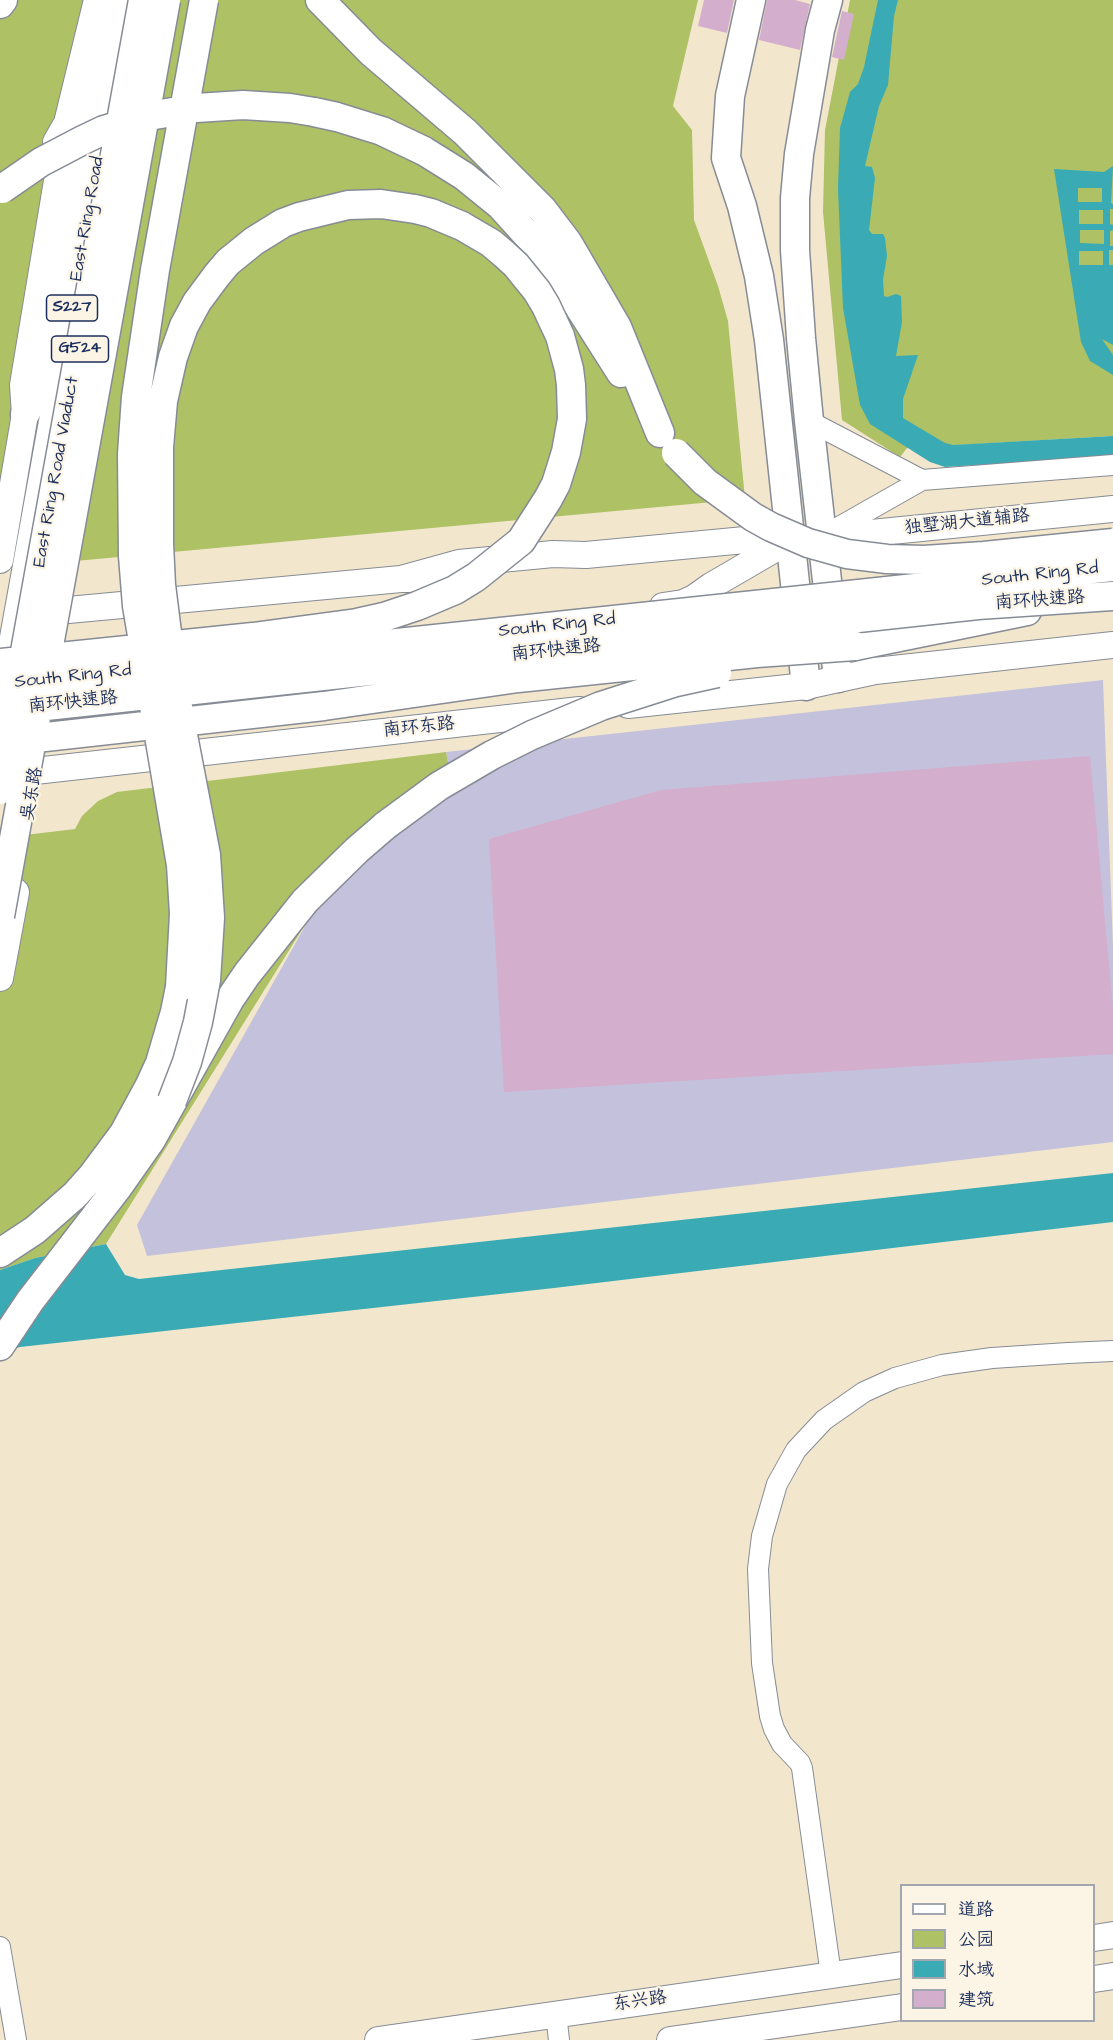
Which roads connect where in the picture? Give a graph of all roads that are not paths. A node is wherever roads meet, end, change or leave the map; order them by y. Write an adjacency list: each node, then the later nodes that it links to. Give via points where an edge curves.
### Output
1 (3, 0): 12 (highway)
2 (97, 0): 14 (main road, via 67,123 56,142 59,169 23,385)
3 (114, 0): 14 (highway, via 39,388)
4 (128, 0): 27 (main road, East Ring Road / S227)
5 (143, 0): 33 (highway, East Ring Road Viaduct / G524, bridge)
6 (166, 0): 33 (highway, East Ring Road Viaduct / G524, bridge)
7 (178, 0): 26 (main road, S227)
8 (204, 0): 41 (highway, bridge, via 155,270 136,397 132,454 133,556 138,606 181,865 184,922 180,987 160,1063 124,1133 75,1195 35,1230)
9 (320, 0): 16 (highway, via 371,52 465,132 543,210 568,243 617,327)
10 (752, 0): 21 (highway, via 730,96 726,159 759,276)
11 (828, 0): 15 (highway, via 808,95 795,198 795,250)
12 (0, 4)
13 (0, 191): 16 (highway, bridge, via 41,162 83,140 173,111 243,105 290,108 381,131 445,163 518,222 562,277)
14 (25, 414): 23 (main road)
15 (809, 421): 18 (street); 20 (highway)
16 (660, 432): 22 (highway, bridge, via 690,468 736,507 780,531 837,551 924,560)
17 (1113, 465): 18 (street)
18 (922, 480): 20 (street)
19 (1113, 509): 20 (main road, 独墅湖大道辅路)
20 (821, 538): 21 (main road); 31 (highway)
21 (789, 540): 26 (main road, via 745,540 459,563 401,579); 30 (main road, via 683,603); 32 (highway)
22 (1113, 543)
23 (0, 560)
24 (1113, 567): 33 (highway, South Ring Rd, bridge)
25 (1100, 597): 29 (highway, bridge); 33 (highway, 南环快速路, bridge)
26 (67, 611): 27 (main road); 30 (main road, 吴东路 / S227)
27 (8, 616): 33 (main road, S227)
28 (1113, 645): 31 (main road)
29 (855, 646): 34 (highway, bridge, via 530,677 324,706); 40 (highway, bridge, via 676,682 601,706 512,745 439,786 357,850 305,901 230,999)
30 (56, 668): 33 (main road); 35 (main road, 吴东路 / S227)
31 (838, 678): 32 (main road, 南环东路)
32 (806, 686): 35 (main road, 南环东路)
33 (9, 691): 37 (highway, G524, bridge); 38 (highway, G524, bridge); 40 (highway, bridge, via 23,661 161,647 172,645 253,637 384,617 455,590 476,577 521,541 556,484 570,435 569,369 557,328 537,291 504,254 462,225 406,207 348,205 283,223 254,241 217,275 184,327 172,357 163,401 159,544 161,585 166,625 168,636 169,646 172,667 180,720 206,855 210,918 198,1022)
34 (0, 742)
35 (38, 769): 36 (main road, 南环东路); 39 (main road, 吴东路 / S227)
36 (0, 775)
37 (0, 790)
38 (0, 916)
39 (0, 978)
40 (172, 1101): 42 (highway, via 118,1187)
41 (0, 1253)
42 (0, 1346)
43 (1113, 1352): 48 (street, via 983,1359 895,1378 864,1392 824,1420 796,1450 780,1477 767,1515 759,1560 762,1663 774,1729 802,1768)
44 (1113, 1935): 45 (main road)
45 (1095, 1938)
46 (0, 1947): 53 (street)
47 (900, 1965): 48 (main road, 东兴路)
48 (831, 1975): 52 (main road, 东兴路)
49 (1113, 1976): 50 (main road)
50 (1095, 1979)
51 (900, 2007): 56 (main road)
52 (556, 2014): 54 (main road, 东兴路); 55 (street)
53 (16, 2040)
54 (378, 2040)
55 (559, 2040)
56 (670, 2040)

